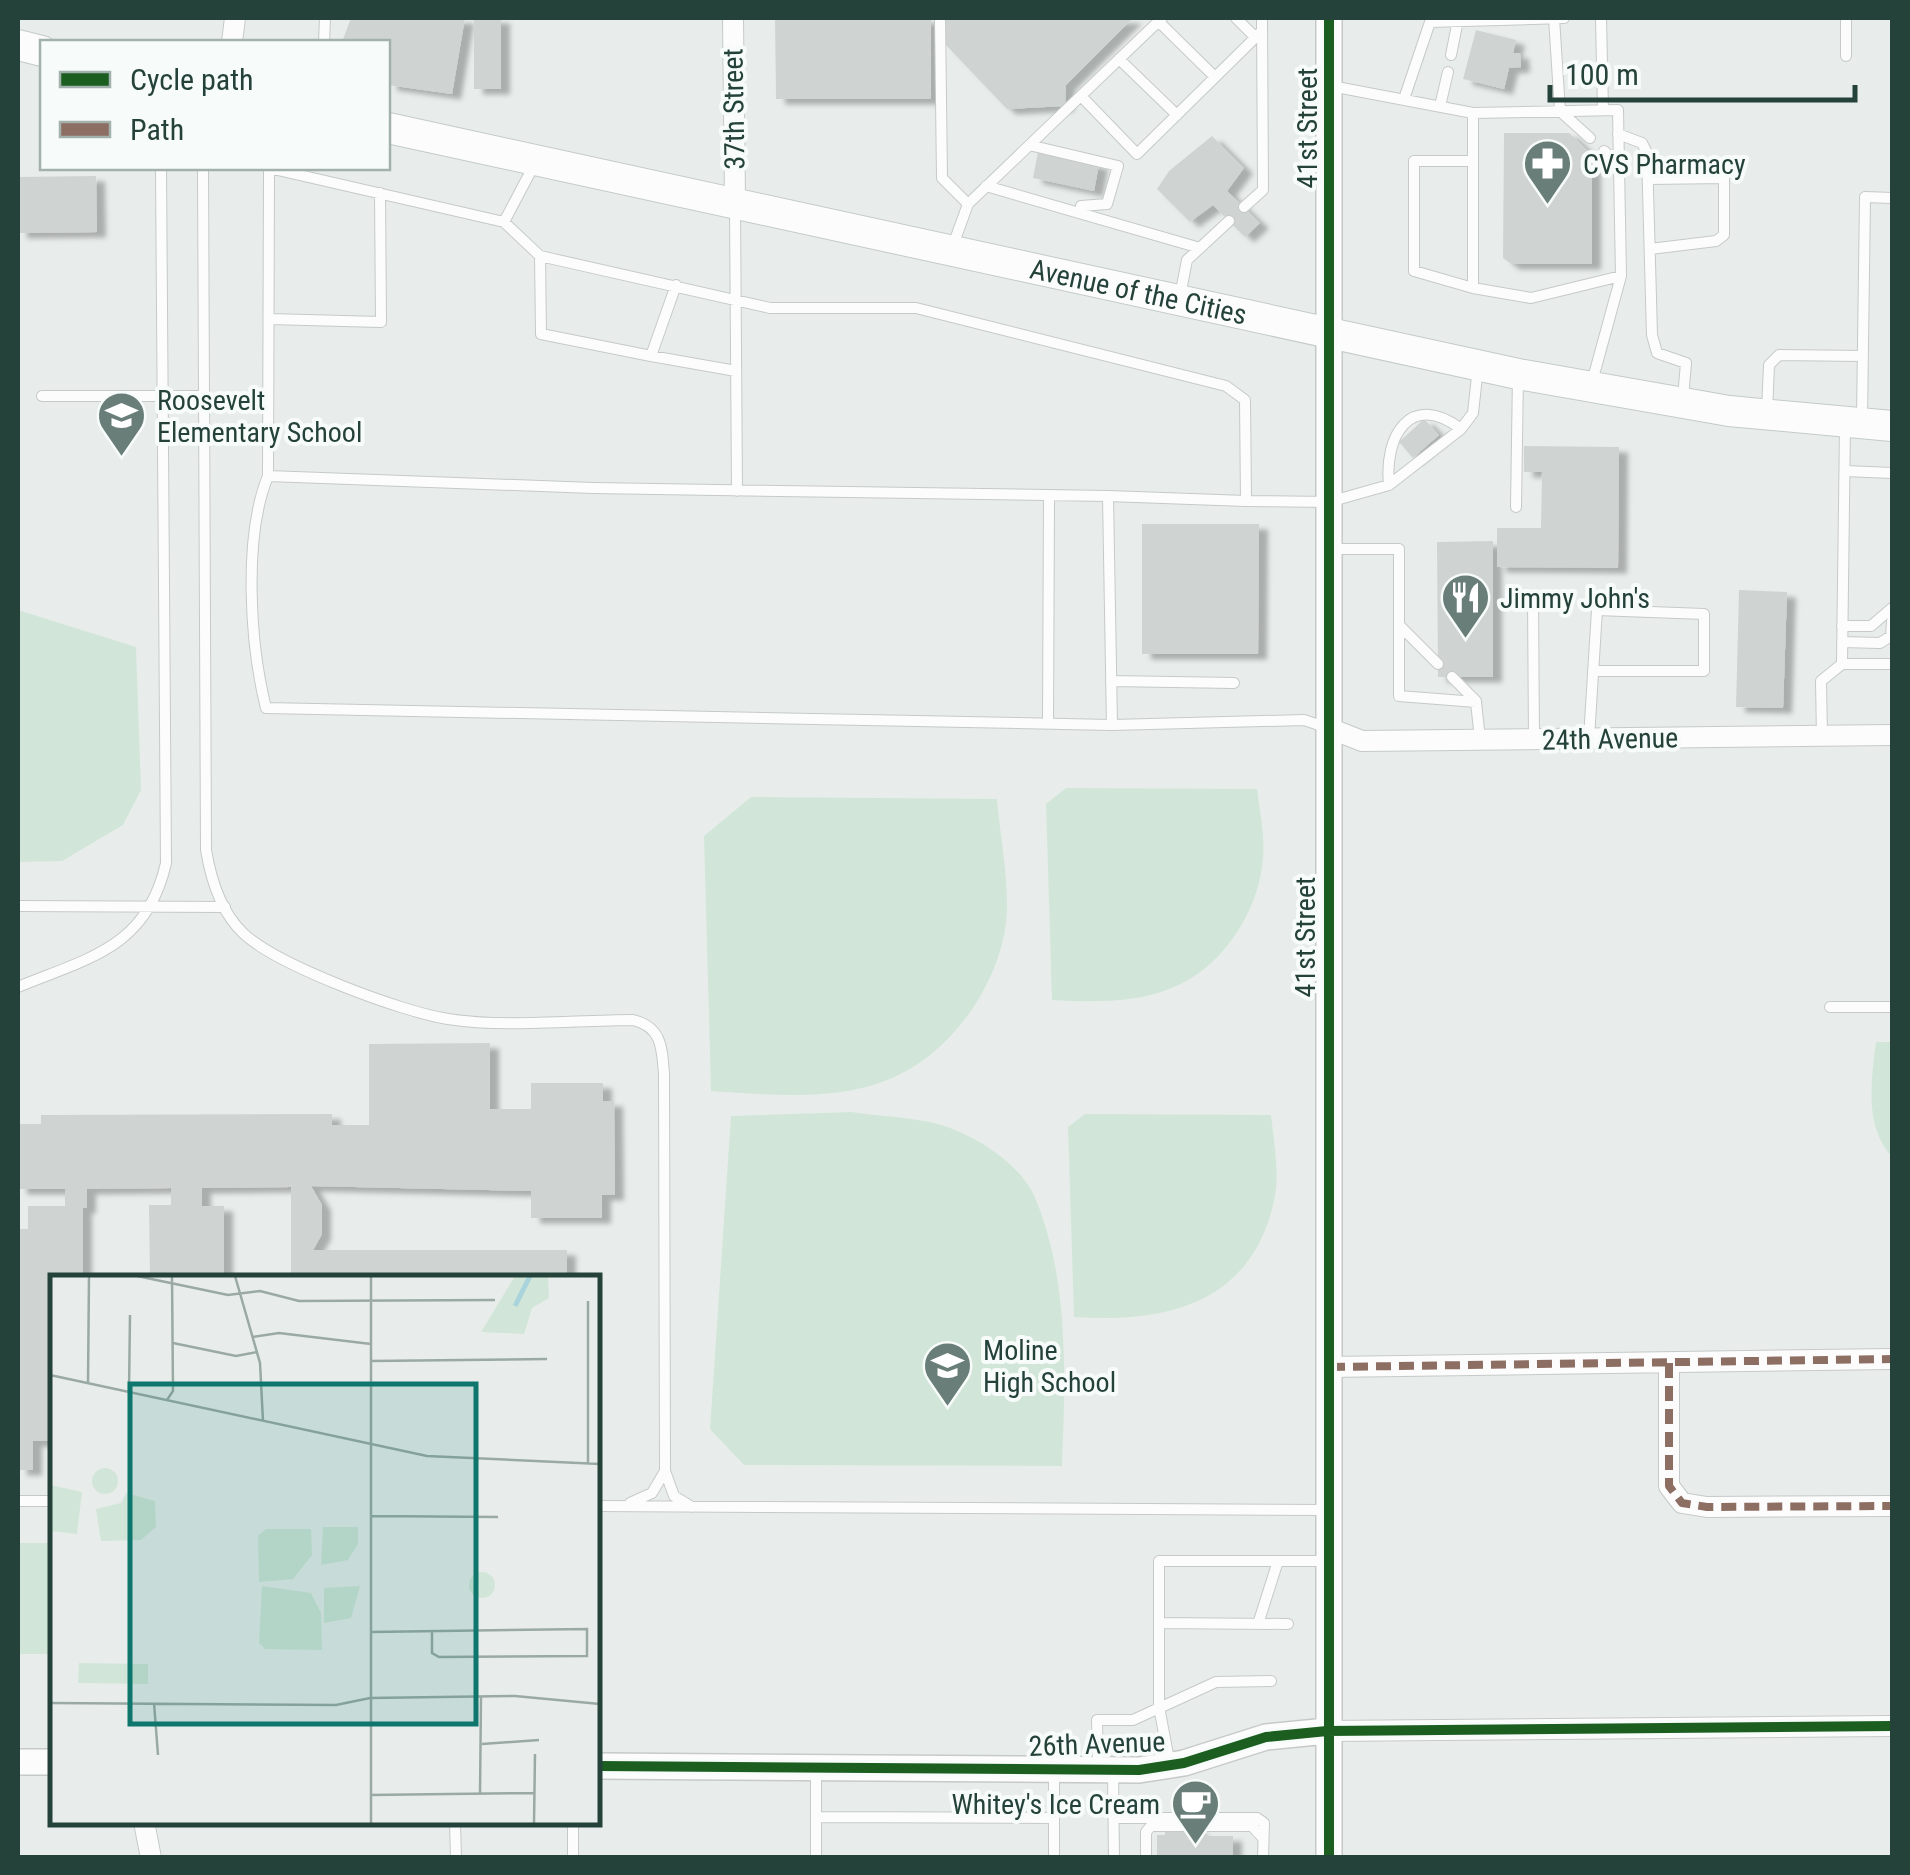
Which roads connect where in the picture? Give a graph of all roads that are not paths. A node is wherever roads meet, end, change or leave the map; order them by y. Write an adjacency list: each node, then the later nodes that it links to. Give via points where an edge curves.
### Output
1 (732, 18): 42 (street, 37th Street)
2 (940, 18): 43 (lane, via 942,178)
3 (1236, 18): 12 (lane)
4 (1262, 18): 12 (lane)
5 (1329, 18): 18 (street, 41st Street)
6 (1554, 18): 7 (lane); 11 (lane); 23 (lane)
7 (1564, 18)
8 (1601, 18): 22 (lane)
9 (1846, 18): 14 (lane)
10 (1160, 20): 15 (lane); 17 (lane)
11 (1458, 20): 13 (lane); 20 (lane, via 1430,22)
12 (1259, 34): 17 (lane); 44 (lane, via 1263,190)
13 (1451, 55)
14 (1846, 56)
15 (1120, 59): 19 (lane); 25 (lane)
16 (1448, 72): 21 (lane)
17 (1215, 78): 25 (lane)
18 (1329, 85): 20 (lane); 57 (street, 41st Street)
19 (1081, 96): 25 (lane, via 1138,154); 29 (lane)
20 (1404, 100): 21 (lane)
21 (1440, 106): 24 (lane)
22 (1604, 110): 23 (lane); 27 (lane, via 1618,110)
23 (1560, 111): 24 (lane); 28 (lane)
24 (1472, 112): 32 (lane)
25 (1177, 115)
26 (390, 128): 31 (main road, Avenue of the Cities)
27 (1618, 134): 33 (lane); 37 (lane, via 1642,142)
28 (1590, 138)
29 (1033, 146): 38 (lane); 41 (lane, via 1114,162 1120,171 1108,204)
30 (1604, 151): 33 (lane)
31 (538, 159): 42 (main road, Avenue of the Cities); 46 (lane)
32 (1472, 161): 53 (lane); 53 (lane, via 1414,161 1414,272)
33 (1619, 164): 51 (lane)
34 (162, 170): 64 (lane)
35 (202, 170): 66 (lane)
36 (269, 170): 39 (lane); 56 (lane)
37 (1648, 180): 49 (lane); 49 (lane, via 1724,178 1724,235 1716,242)
38 (986, 186): 41 (lane); 43 (lane)
39 (380, 192): 46 (lane); 56 (lane, via 381,322)
40 (1892, 198): 59 (lane, via 1865,197)
41 (1041, 199): 48 (lane)
42 (734, 201): 47 (main road, Avenue of the Cities); 54 (lane)
43 (968, 204): 47 (lane)
44 (1244, 208)
45 (1230, 221): 48 (lane)
46 (504, 222): 50 (lane)
47 (952, 248): 55 (main road, Avenue of the Cities)
48 (1200, 248): 55 (lane, via 1187,260)
49 (1650, 249): 67 (lane, via 1652,335 1657,354 1686,363)
50 (540, 256): 52 (lane); 58 (lane, via 541,334)
51 (1621, 276): 53 (lane, via 1531,298); 63 (lane)
52 (676, 285): 54 (lane); 58 (lane)
53 (1472, 288)
54 (736, 297): 61 (lane); 78 (lane, via 770,308 916,308 1226,386 1246,400)
55 (1179, 300): 57 (main road, Avenue of the Cities)
56 (268, 319): 73 (lane)
57 (1331, 334): 60 (main road, Avenue of the Cities); 79 (street, 41st Street)
58 (651, 356): 61 (lane)
59 (1863, 356): 68 (lane, via 1779,355 1768,365); 69 (lane)
60 (1478, 366): 62 (main road, Avenue of the Cities); 70 (lane, via 1473,413)
61 (736, 371): 75 (lane)
62 (1518, 374): 63 (main road, Avenue of the Cities); 80 (lane)
63 (1590, 388): 67 (main road, Avenue of the Cities)
64 (164, 395): 65 (lane); 66 (lane); 105 (lane, via 167,843 162,881)
65 (42, 396)
66 (203, 396): 106 (lane, via 206,850)
67 (1683, 404): 68 (main road, Avenue of the Cities)
68 (1766, 415): 69 (main road, Avenue of the Cities)
69 (1867, 424): 71 (lane)
70 (1460, 430): 74 (lane); 74 (lane, via 1432,413 1418,414 1390,442)
71 (1845, 471): 72 (lane); 86 (lane)
72 (1892, 473)
73 (268, 476): 75 (lane); 96 (lane, via 255,508 255,664 266,708)
74 (1389, 485): 79 (lane)
75 (737, 492): 76 (lane)
76 (1049, 496): 77 (lane); 96 (lane)
77 (1108, 496): 78 (lane); 93 (lane)
78 (1246, 500): 79 (lane)
79 (1329, 502): 81 (street, 41st Street)
80 (1516, 507)
81 (1329, 549): 85 (lane, via 1399,549); 98 (street, 41st Street)
82 (1533, 599): 103 (lane)
83 (1892, 608): 86 (lane, via 1870,626)
84 (1892, 621): 87 (lane, via 1891,636 1880,642)
85 (1399, 625): 88 (lane); 95 (lane, via 1399,696)
86 (1842, 626): 87 (lane)
87 (1842, 642): 89 (lane)
88 (1438, 664)
89 (1842, 664): 90 (lane); 100 (lane, via 1821,681)
90 (1892, 664)
91 (1593, 670): 91 (lane, via 1597,610 1704,614 1704,671); 101 (lane)
92 (1452, 677): 95 (lane)
93 (1111, 682): 94 (lane); 97 (lane)
94 (1234, 683)
95 (1476, 702): 102 (lane)
96 (1048, 724): 97 (lane)
97 (1112, 725): 98 (lane, via 1304,720)
98 (1330, 728): 102 (street, 24th Avenue, via 1362,742); 112 (street, 41st Street)
99 (1892, 735): 100 (street, 24th Avenue)
100 (1822, 738): 101 (street, 24th Avenue)
101 (1589, 739): 103 (street, 24th Avenue)
102 (1480, 740): 103 (street, 24th Avenue)
103 (1534, 740)
104 (18, 906): 105 (lane)
105 (148, 906): 106 (lane); 107 (lane, via 113,948)
106 (225, 908): 113 (lane, via 243,933 285,960 409,1009 462,1020 633,1020 651,1027 664,1074)
107 (18, 987)
108 (1830, 1007): 109 (lane)
109 (1892, 1007)
110 (1892, 1359): 111 (street)
111 (1669, 1362): 112 (street); 117 (street, via 1669,1486 1682,1502)
112 (1330, 1367): 120 (street, 41st Street)
113 (664, 1471): 118 (lane, via 652,1494); 119 (lane, via 674,1496)
114 (18, 1501): 115 (lane)
115 (50, 1501)
116 (600, 1506): 118 (lane)
117 (1892, 1506)
118 (619, 1507): 119 (lane)
119 (692, 1507): 120 (lane)
120 (1330, 1510): 122 (street, 41st Street)
121 (1278, 1561): 122 (lane); 123 (lane, via 1160,1561); 124 (lane)
122 (1329, 1561): 129 (street, 41st Street)
123 (1159, 1623): 124 (lane); 127 (lane)
124 (1258, 1624): 125 (lane)
125 (1288, 1624)
126 (1270, 1681): 127 (lane, via 1216,1682)
127 (1160, 1707): 133 (lane); 136 (lane, via 1132,1720 1097,1720)
128 (1892, 1726): 129 (street, 26th Avenue)
129 (1328, 1731): 133 (street, 26th Avenue, via 1266,1737); 152 (street, 41st Street)
130 (18, 1762): 131 (street)
131 (50, 1762)
132 (600, 1766): 134 (street, 26th Avenue)
133 (1170, 1766): 136 (street, 26th Avenue)
134 (816, 1768): 135 (street, 26th Avenue); 137 (lane)
135 (1054, 1770): 136 (street, 26th Avenue); 138 (lane)
136 (1106, 1770): 139 (lane)
137 (816, 1818): 138 (lane); 147 (lane)
138 (1054, 1818): 148 (lane)
139 (1114, 1818): 143 (lane, via 1258,1818); 149 (lane)
140 (145, 1825): 144 (street)
141 (456, 1825): 145 (lane)
142 (573, 1825): 146 (lane)
143 (1263, 1838): 150 (lane, via 1252,1826 1151,1826); 151 (lane)
144 (151, 1858)
145 (456, 1858)
146 (573, 1858)
147 (816, 1858)
148 (1054, 1858)
149 (1114, 1858)
150 (1146, 1858)
151 (1263, 1858)
152 (1329, 1858)

